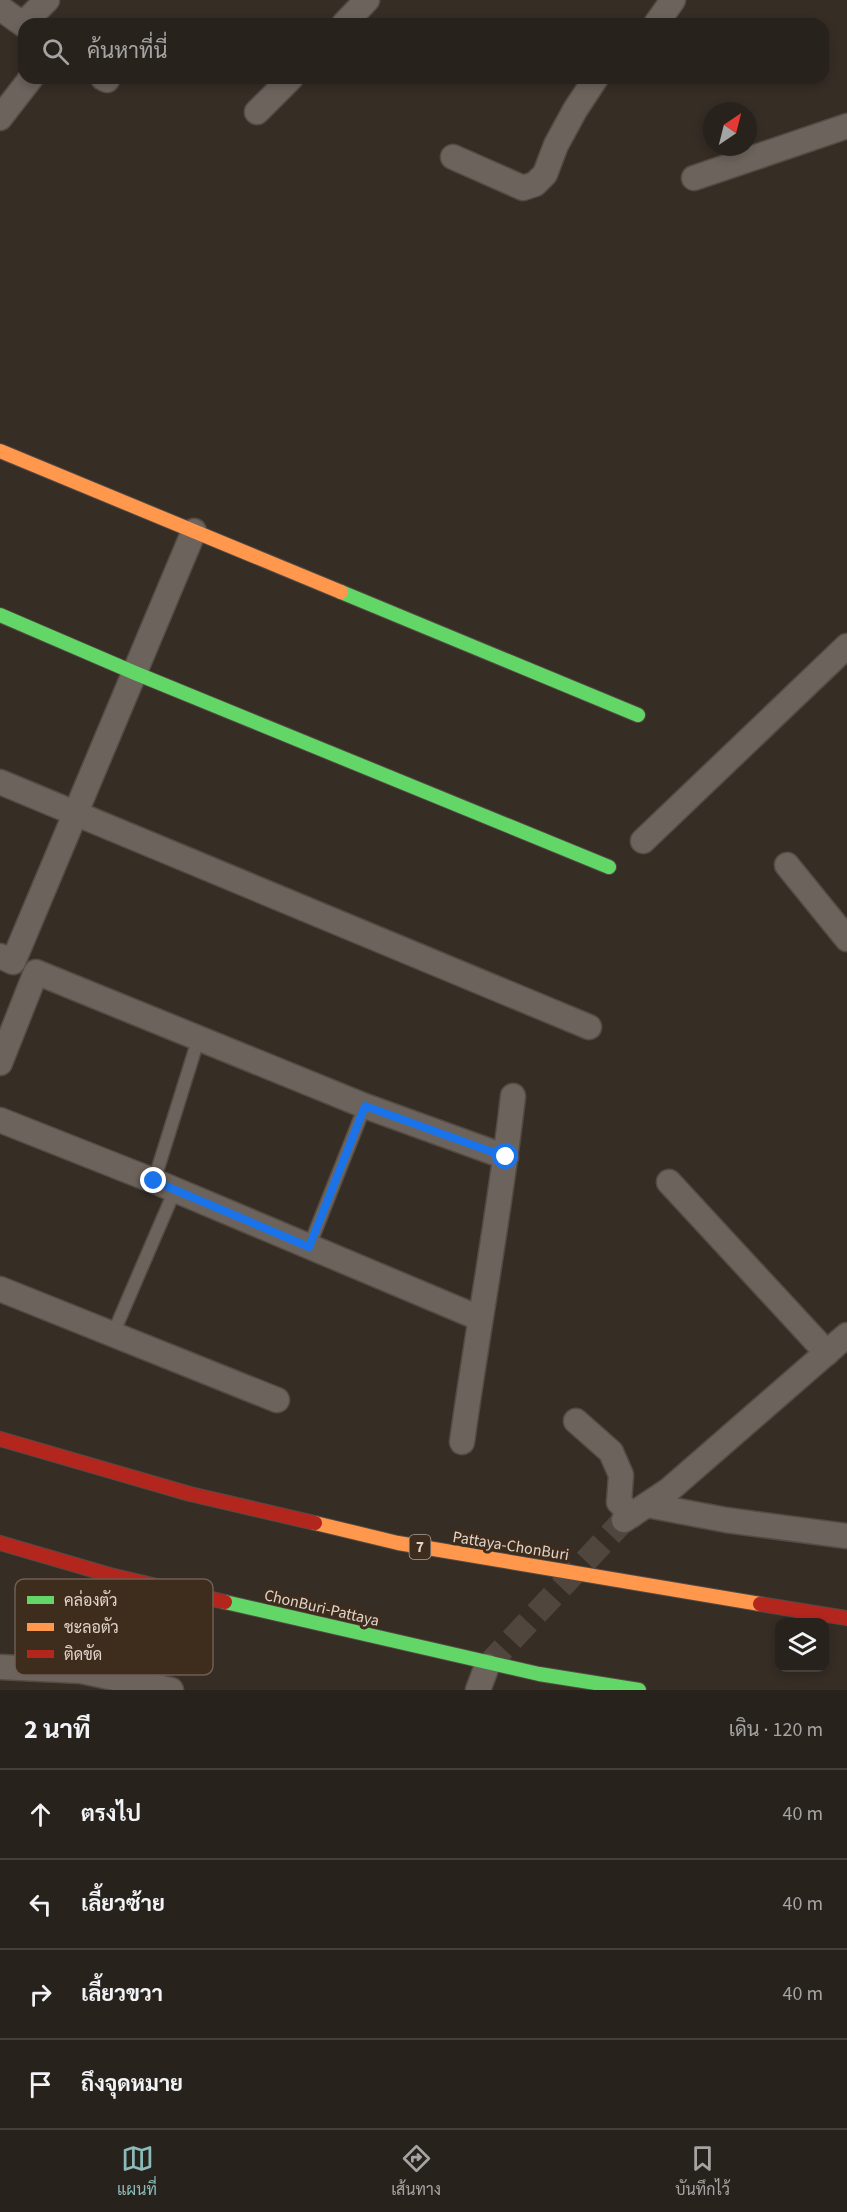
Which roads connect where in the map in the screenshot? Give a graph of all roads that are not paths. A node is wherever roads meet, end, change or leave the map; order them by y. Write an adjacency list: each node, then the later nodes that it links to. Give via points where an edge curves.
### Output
1 (47, 0): 5 (street)
2 (367, 0): 6 (street)
3 (673, 0): 7 (street)
4 (0, 8): 8 (street)
5 (30, 18)
6 (350, 18)
7 (660, 18)
8 (18, 21)
9 (26, 84): 13 (street)
10 (285, 84): 12 (street)
11 (592, 84): 15 (street, via 565,127 545,174 535,184 523,189)
12 (257, 112)
13 (0, 118)
14 (847, 126): 16 (street)
15 (453, 157)
16 (694, 178)
17 (0, 451): 18 (main road)
18 (194, 531): 21 (street); 22 (main road)
19 (0, 615): 21 (main road)
20 (847, 646): 25 (street)
21 (135, 673): 24 (street); 27 (main road)
22 (638, 715)
23 (0, 782): 24 (street)
24 (74, 813): 29 (street, via 13,962); 30 (street)
25 (643, 841)
26 (787, 865): 28 (street)
27 (609, 867)
28 (847, 939)
29 (0, 956)
30 (589, 1027)
31 (199, 1037): 32 (street, via 36,972); 34 (street); 38 (lane)
32 (0, 1063)
33 (513, 1096): 36 (street)
34 (365, 1106): 36 (street); 39 (lane)
35 (1, 1124): 38 (street)
36 (506, 1157): 41 (street)
37 (669, 1182): 44 (street)
38 (165, 1185): 39 (street); 42 (lane)
39 (309, 1247): 41 (street)
40 (0, 1289): 42 (street)
41 (479, 1318): 48 (street)
42 (113, 1334): 45 (street)
43 (847, 1335): 44 (street)
44 (827, 1353): 49 (street, via 669,1490)
45 (277, 1400)
46 (576, 1421): 49 (street, via 611,1452 621,1475 619,1502)
47 (0, 1439): 54 (main road, Pattaya-ChonBuri / 7, via 190,1494 398,1543)
48 (462, 1442)
49 (634, 1513): 50 (street)
50 (847, 1536)
51 (0, 1543): 52 (main road, ChonBuri-Pattaya)
52 (127, 1579)
53 (213, 1599): 62 (main road, ChonBuri-Pattaya, via 539,1674)
54 (847, 1618)
55 (487, 1666): 61 (street)
56 (0, 1667): 57 (street)
57 (15, 1668)
58 (96, 1675): 59 (street)
59 (136, 1686): 60 (street)
60 (171, 1690)
61 (478, 1690)
62 (639, 1690)

